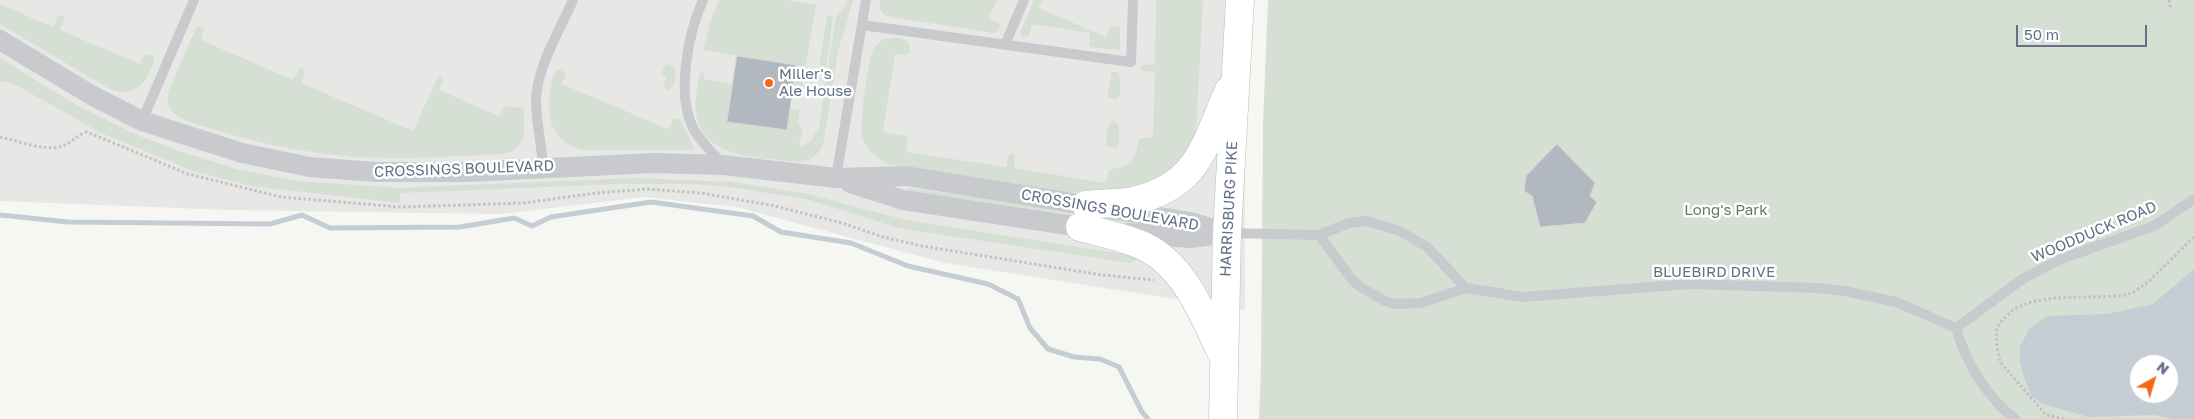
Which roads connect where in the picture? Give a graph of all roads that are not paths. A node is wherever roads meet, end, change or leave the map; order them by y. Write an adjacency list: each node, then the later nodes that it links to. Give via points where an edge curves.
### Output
1 (194, 0): 12 (lane)
2 (573, 0): 14 (lane, via 537,88)
3 (703, 0): 13 (lane, via 688,58 685,110 699,138)
4 (866, 0): 8 (lane)
5 (1024, 0): 10 (lane)
6 (1133, 0): 10 (lane, via 1132,62)
7 (1240, 0): 11 (main road, HARRISBURG PIKE)
8 (862, 25): 10 (lane); 15 (lane)
9 (0, 40): 12 (street, CROSSINGS BOULEVARD, via 93,96)
10 (1005, 45)
11 (1236, 75): 17 (main road, via 1205,144 1184,177 1157,194); 18 (main road, HARRISBURG PIKE)
12 (142, 121): 14 (street, CROSSINGS BOULEVARD, via 242,154 310,167 376,172 467,172)
13 (724, 165): 14 (street, CROSSINGS BOULEVARD, via 654,163); 15 (street, CROSSINGS BOULEVARD)
14 (543, 167)
15 (836, 178): 17 (street, CROSSINGS BOULEVARD, via 906,176)
16 (2194, 200): 21 (lane, WOODDUCK ROAD, via 2154,226 2061,259 2024,278)
17 (1083, 216): 18 (street, CROSSINGS BOULEVARD, via 1144,235 1190,238); 22 (main road, via 1160,256 1178,272 1197,301)
18 (1227, 233): 19 (lane); 22 (main road, HARRISBURG PIKE)
19 (1319, 235): 20 (lane, via 1358,220 1391,228 1427,247); 20 (lane, BLUEBIRD DRIVE, via 1350,278 1383,300 1395,304 1421,303)
20 (1466, 288): 21 (lane, BLUEBIRD DRIVE, via 1523,297 1679,284 1817,288 1896,302)
21 (1956, 328): 24 (lane, via 1962,350 1990,395)
22 (1224, 358): 23 (main road, HARRISBURG PIKE)
23 (1223, 419)
24 (2015, 419)

